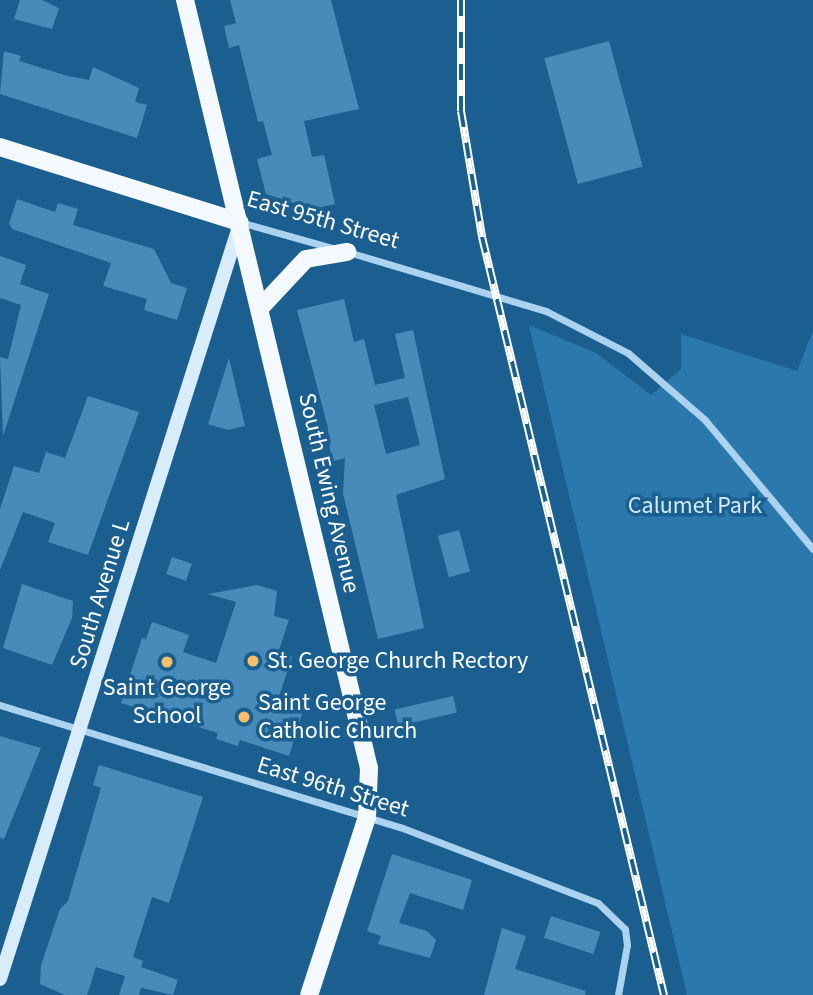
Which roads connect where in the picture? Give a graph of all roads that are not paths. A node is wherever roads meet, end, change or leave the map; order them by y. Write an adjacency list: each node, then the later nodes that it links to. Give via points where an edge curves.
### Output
1 (185, 0): 3 (main road, South Ewing Avenue)
2 (0, 147): 3 (main road, East 95th Street)
3 (240, 222): 4 (street, East 95th Street); 5 (main road, South Ewing Avenue); 8 (street, South Avenue L)
4 (347, 252): 5 (main road, via 306,259); 6 (street, East 95th Street, via 545,311 628,353 705,420)
5 (260, 308): 9 (main road, South Ewing Avenue, via 369,768)
6 (813, 549)
7 (0, 705): 8 (street, East 96th Street)
8 (81, 730): 9 (street, East 96th Street); 10 (street, South Avenue L)
9 (367, 817): 11 (main road, South Ewing Avenue); 12 (street, East 96th Street, via 598,903 625,929 627,945)
10 (0, 978)
11 (309, 995)
12 (618, 995)

